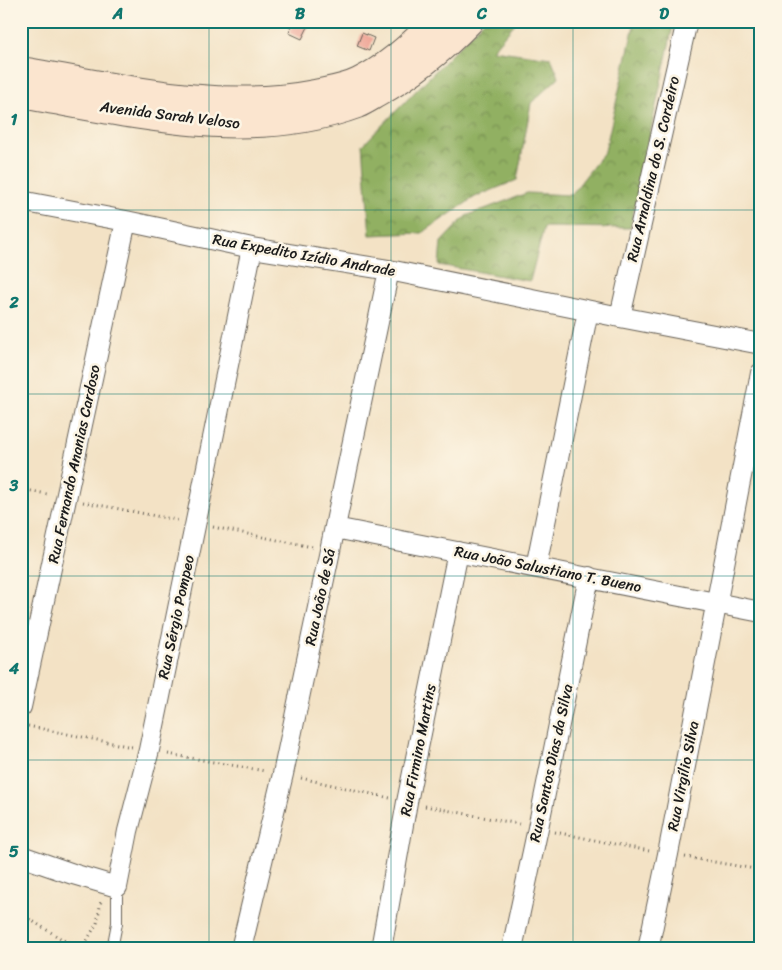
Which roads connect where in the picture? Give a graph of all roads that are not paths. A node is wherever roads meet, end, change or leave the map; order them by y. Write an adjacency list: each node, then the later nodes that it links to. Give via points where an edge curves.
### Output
1 (436, 21): 4 (main road, Avenida Sarah Veloso, via 413,46 358,83 296,98 222,101 150,93)
2 (469, 21): 5 (main road, Avenida Sarah Veloso, via 450,41 400,79 359,103 293,120 251,124 201,121)
3 (687, 21): 11 (street, Rua Arnaldina do S. Cordeiro)
4 (21, 71)
5 (21, 94)
6 (21, 201): 7 (street, Rua Expedito Izídio Andrade)
7 (126, 221): 8 (street, Rua Expedito Izídio Andrade); 20 (street, Rua Fernando Ananias Cardoso)
8 (252, 248): 9 (street, Rua Expedito Izídio Andrade); 22 (street, Rua Sérgio Pompeo, via 149,750 128,831)
9 (389, 270): 10 (street, Rua Expedito Izídio Andrade); 14 (street, Rua João de Sá)
10 (588, 311): 11 (street, Rua Expedito Izídio Andrade); 16 (street)
11 (620, 317): 12 (street, Rua Expedito Izídio Andrade)
12 (761, 344)
13 (761, 373): 18 (street, Rua Virgílio Silva)
14 (335, 528): 15 (street, Rua João Salustiano T. Bueno); 24 (street, Rua João de Sá, via 283,774)
15 (458, 552): 16 (street, Rua João Salustiano T. Bueno); 25 (street, Rua Firmino Martins)
16 (536, 567): 17 (street, Rua João Salustiano T. Bueno)
17 (589, 577): 18 (street, Rua João Salustiano T. Bueno); 26 (street, Rua Santos Dias da Silva)
18 (716, 602): 19 (street, Rua João Salustiano T. Bueno); 27 (street, Rua Virgílio Silva)
19 (761, 612)
20 (21, 707)
21 (21, 856): 22 (street)
22 (108, 884): 23 (lane, via 117,923)
23 (112, 949)
24 (241, 949)
25 (381, 949)
26 (512, 949)
27 (648, 949)

